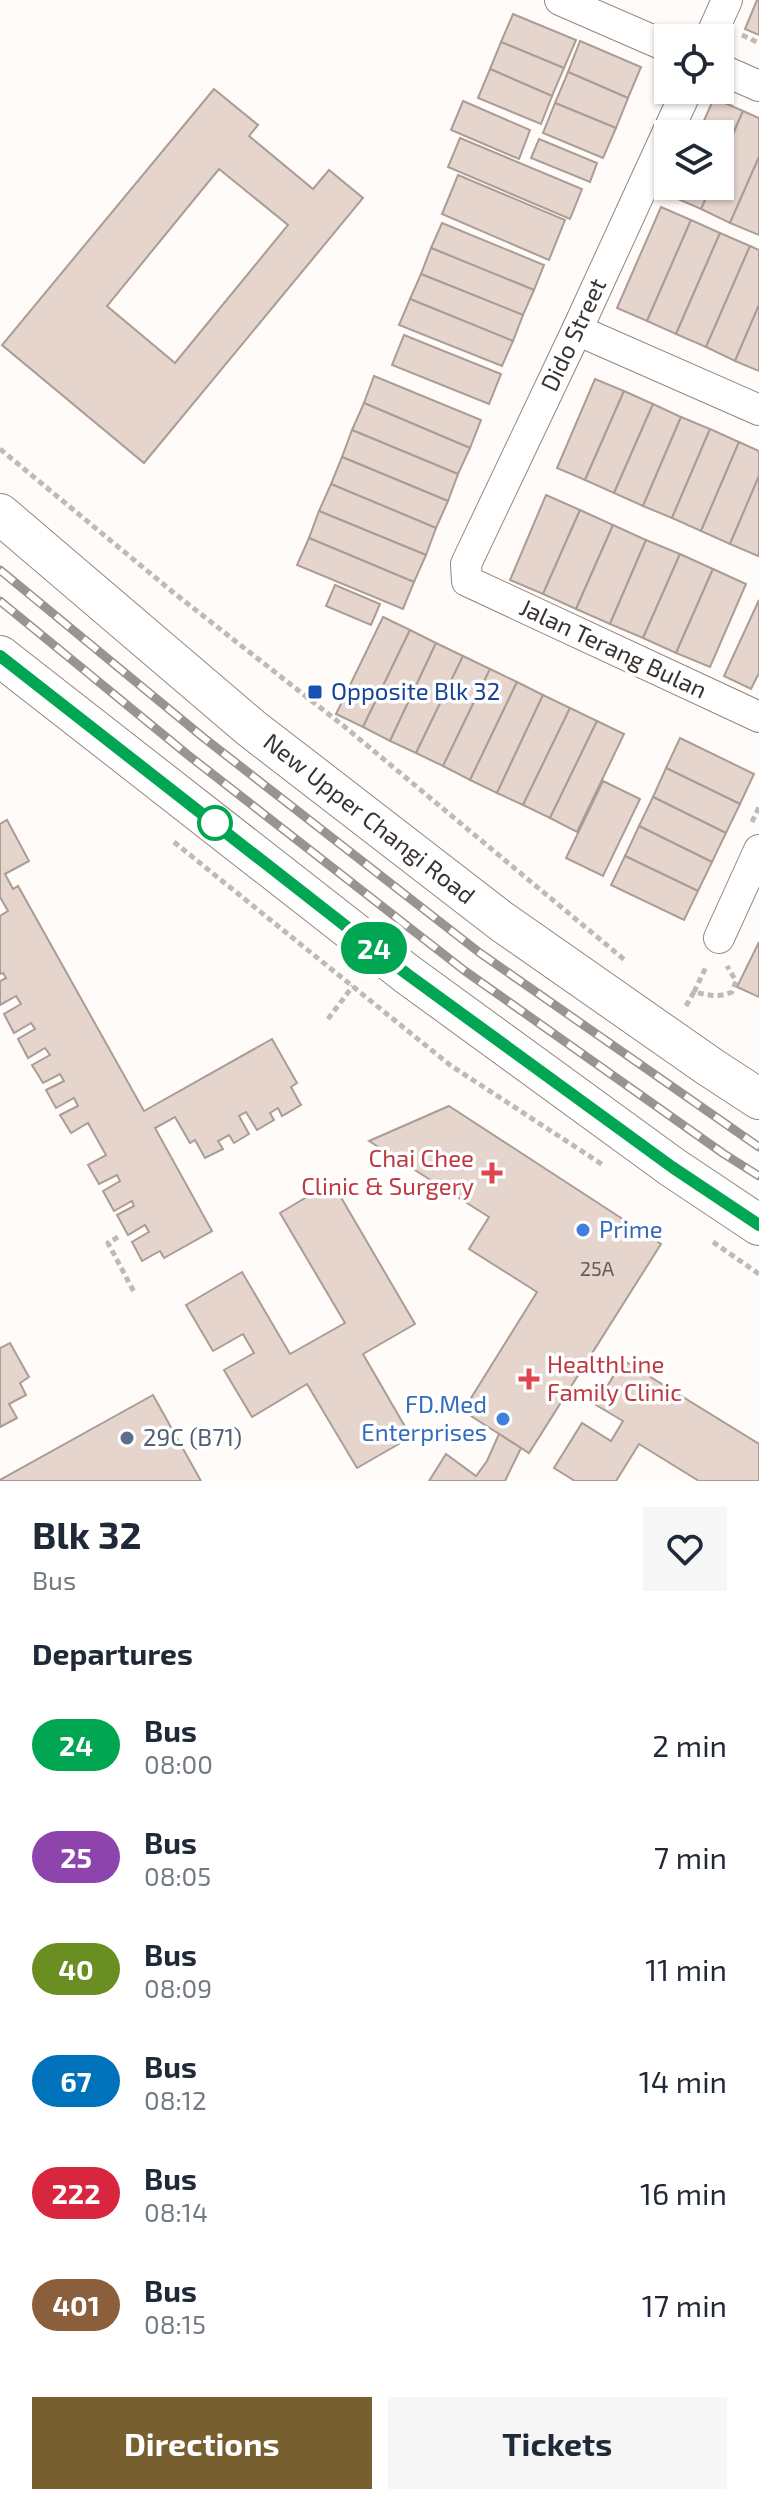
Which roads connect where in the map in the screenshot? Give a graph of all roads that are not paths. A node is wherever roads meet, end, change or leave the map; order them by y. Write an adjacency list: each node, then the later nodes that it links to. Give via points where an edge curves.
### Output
1 (560, 0): 4 (street)
2 (727, 0): 3 (street)
3 (716, 24)
4 (654, 41)
5 (734, 75): 6 (street)
6 (759, 86)
7 (681, 104): 8 (street, Dido Street)
8 (577, 330): 9 (street); 11 (street, Dido Street, via 466,564)
9 (759, 410)
10 (0, 514): 16 (main road, New Upper Changi Road, via 251,728 501,921)
11 (467, 581): 13 (street, Jalan Terang Bulan)
12 (0, 656): 17 (main road, via 407,974)
13 (759, 717)
14 (759, 850): 15 (street)
15 (716, 952)
16 (759, 1099)
17 (759, 1225)

